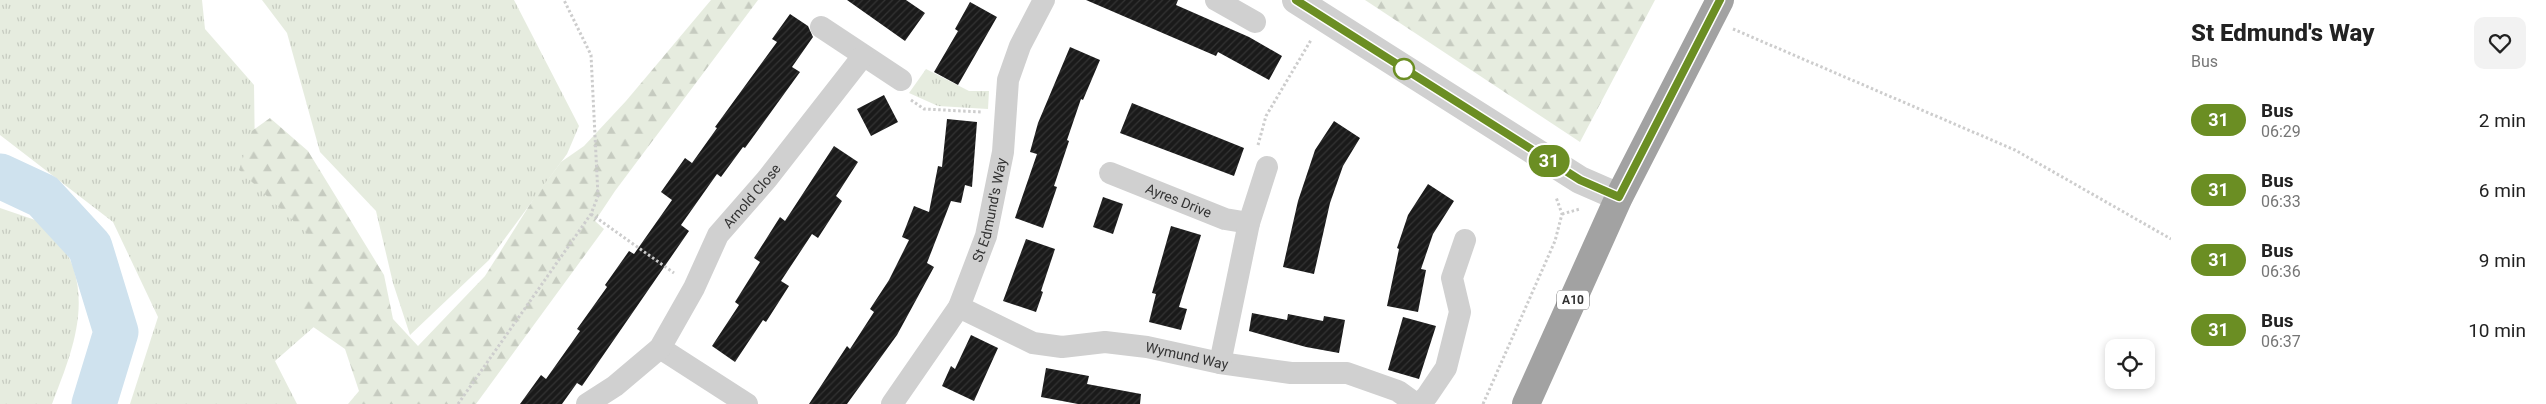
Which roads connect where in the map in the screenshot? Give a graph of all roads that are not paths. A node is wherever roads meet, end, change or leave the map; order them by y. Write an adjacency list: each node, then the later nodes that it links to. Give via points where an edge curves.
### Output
1 (1044, 0): 14 (street, St Edmund's Way, via 1020,46 1008,80 1003,152 986,236)
2 (1216, 0): 5 (street)
3 (1296, 0): 11 (street, via 1580,180)
4 (1722, 12): 11 (highway, A10)
5 (1255, 22)
6 (821, 27): 7 (street)
7 (863, 56): 8 (street); 15 (street, Arnold Close, via 767,179 718,235 694,288)
8 (900, 80)
9 (1268, 167): 12 (street)
10 (1110, 173): 12 (street, Ayres Drive, via 1225,219)
11 (1619, 197): 21 (highway, A10)
12 (1249, 223): 16 (street)
13 (1464, 240): 20 (street, Wymund Way, via 1452,278 1460,312 1446,368 1427,396)
14 (959, 307): 16 (street, Wymund Way, via 1033,343 1062,347 1105,342 1148,347); 19 (street, St Edmund's Way)
15 (660, 348): 17 (street, Arnold Close, via 615,386); 18 (street)
16 (1220, 363): 20 (street, Wymund Way, via 1291,373 1348,373 1398,392)
17 (587, 404)
18 (747, 404)
19 (892, 404)
20 (1417, 404)
21 (1526, 404)

